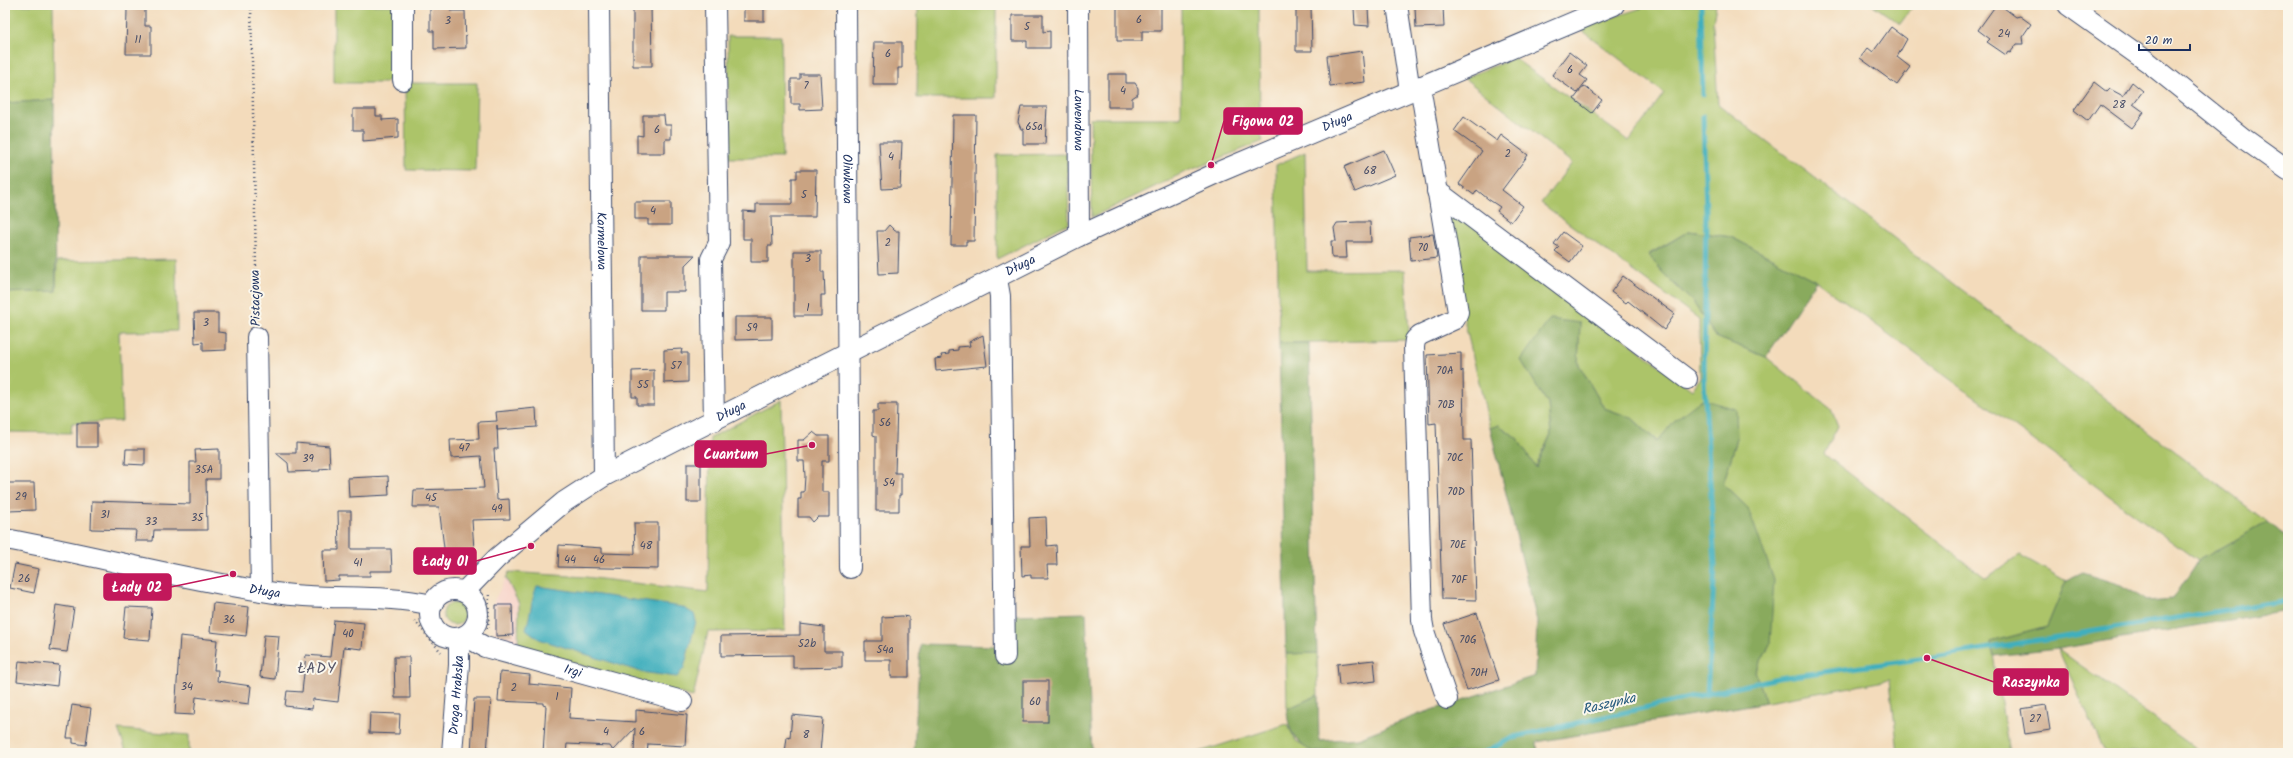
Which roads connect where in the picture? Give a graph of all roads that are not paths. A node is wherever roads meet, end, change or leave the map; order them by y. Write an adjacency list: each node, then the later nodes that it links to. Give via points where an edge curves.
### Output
1 (403, 5): 9 (street)
2 (599, 5): 19 (street, Karmelowa)
3 (715, 5): 18 (street, via 719,244 711,259)
4 (846, 5): 16 (street, Oliwkowa)
5 (1078, 5): 13 (street, Lawendowa)
6 (1396, 5): 10 (street)
7 (1614, 5): 10 (street, Długa)
8 (2068, 5): 11 (street, via 2148,62 2243,138)
9 (403, 80)
10 (1415, 88): 12 (street); 13 (street, Długa, via 1228,168)
11 (2288, 170)
12 (1436, 191): 17 (street); 27 (street, via 1458,312 1455,319 1420,335 1414,347 1422,620)
13 (1079, 236): 14 (street, Długa)
14 (997, 279): 16 (street, Długa); 26 (street, via 1000,296)
15 (257, 337): 22 (street, Pistacjowa)
16 (850, 352): 18 (street, Długa); 21 (street, Oliwkowa)
17 (1687, 379)
18 (714, 421): 19 (street, Długa)
19 (604, 476): 23 (street, Długa, via 542,519 497,558)
20 (5, 539): 22 (street, Długa)
21 (850, 568)
22 (261, 590): 24 (street, Długa, via 302,597 395,599)
23 (464, 592): 24 (street, via 448,591 441,594); 25 (street, via 476,603 479,616 474,630)
24 (432, 605): 25 (street, via 430,614 435,629 448,638)
25 (462, 637): 28 (street, Irgi, via 485,647); 29 (street, Droga Hrabska)
26 (1005, 656)
27 (1448, 699)
28 (682, 701)
29 (452, 753)

